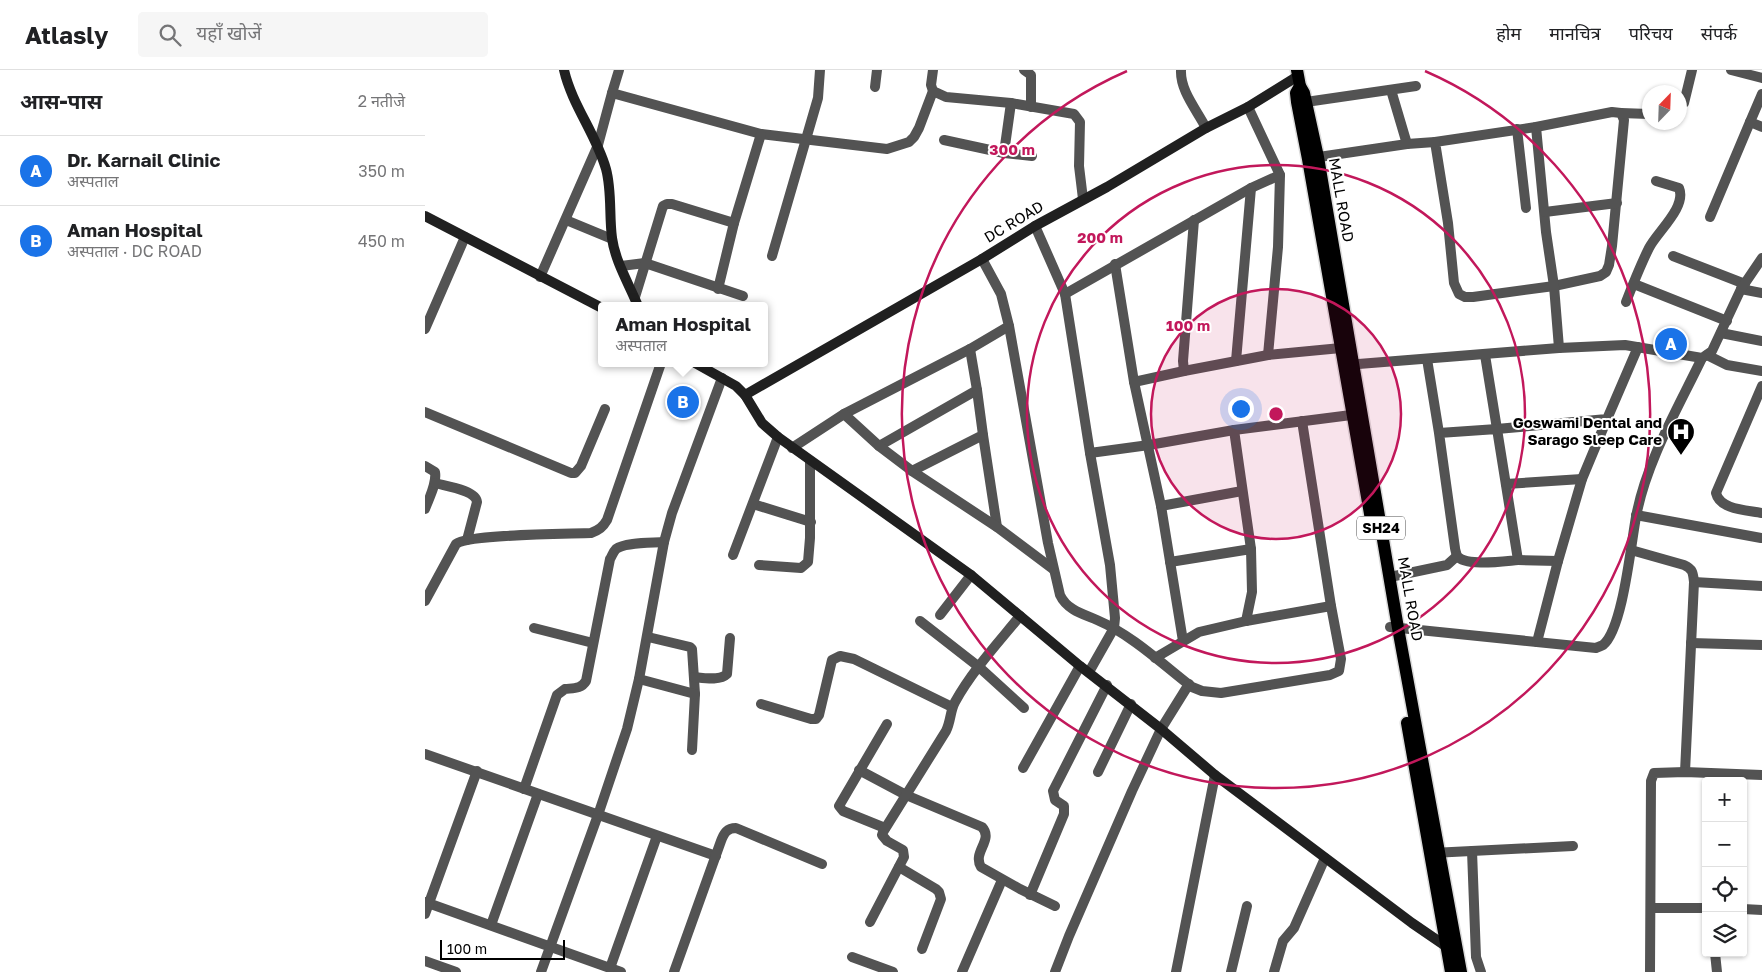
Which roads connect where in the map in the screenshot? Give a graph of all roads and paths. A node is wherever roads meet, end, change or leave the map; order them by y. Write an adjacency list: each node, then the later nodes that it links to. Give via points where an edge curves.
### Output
1 (564, 70): 35 (main road, via 569,88)
2 (619, 70): 17 (street)
3 (820, 70): 31 (street, via 817,98)
4 (877, 70): 13 (street)
5 (933, 70): 16 (street)
6 (1024, 70): 21 (street, via 1031,76)
7 (1181, 70): 28 (street, via 1185,91)
8 (1691, 70): 14 (street)
9 (1731, 70): 11 (street)
10 (1298, 77): 19 (main road, MALL ROAD / SH24); 22 (main road, DC ROAD); 38 (main road, MALL ROAD / SH24, via 1297,102)
11 (1762, 78)
12 (1416, 86): 15 (street)
13 (875, 87)
14 (1687, 89)
15 (1391, 90): 19 (street); 34 (street)
16 (933, 91): 20 (street, via 946,97); 31 (street, via 914,137 902,145 887,149)
17 (612, 93): 30 (street); 35 (street)
18 (1762, 94): 25 (street)
19 (1307, 102): 38 (main road, MALL ROAD / SH24)
20 (1011, 103): 21 (street); 36 (street)
21 (1031, 107): 42 (street, via 1070,112 1078,117)
22 (1247, 107): 28 (main road, DC ROAD); 39 (street)
23 (1621, 114): 24 (street); 26 (street, via 1611,112); 43 (street, via 1624,120)
24 (1642, 114)
25 (1750, 122): 27 (street); 47 (street)
26 (1536, 127): 29 (street); 45 (street)
27 (1762, 127)
28 (1206, 128): 42 (main road, DC ROAD)
29 (1517, 130): 33 (street); 44 (street)
30 (761, 134): 31 (street); 50 (street)
31 (806, 140): 54 (street)
32 (943, 140): 36 (street)
33 (1435, 142): 34 (street); 63 (street, via 1454,283 1459,294 1473,297)
34 (1407, 144): 38 (street)
35 (598, 145): 48 (street); 53 (main road, via 607,170)
36 (1004, 153): 37 (street)
37 (1032, 156)
38 (1313, 158): 78 (main road, MALL ROAD / SH24); 86 (main road, MALL ROAD / SH24)
39 (1280, 175): 41 (street); 81 (street, via 1278,247)
40 (1656, 181): 62 (street, via 1679,188 1680,197 1673,215 1649,246)
41 (1251, 188): 49 (street); 85 (street)
42 (1083, 199): 51 (main road, DC ROAD)
43 (1617, 203): 45 (street); 63 (street, via 1606,272)
44 (1526, 208)
45 (1545, 212): 63 (street)
46 (425, 216): 52 (main road)
47 (1710, 217)
48 (566, 220): 53 (street); 61 (street)
49 (1194, 220): 59 (street); 89 (street)
50 (734, 224): 58 (street, via 667,204 661,210); 65 (street)
51 (1035, 226): 56 (main road, DC ROAD); 67 (street)
52 (465, 237): 61 (main road); 74 (street)
53 (612, 239): 60 (main road)
54 (772, 256)
55 (1673, 256): 64 (street)
56 (982, 259): 73 (street, via 1001,294); 95 (main road, DC ROAD)
57 (1761, 262): 64 (street)
58 (645, 263): 60 (street); 65 (street); 69 (street)
59 (1115, 264): 67 (street); 92 (street)
60 (621, 266): 69 (main road)
61 (540, 277): 71 (main road)
62 (1633, 284): 70 (street); 72 (street)
63 (1554, 286): 79 (street)
64 (1743, 287): 66 (street); 72 (street)
65 (718, 289): 68 (street)
66 (1762, 293)
67 (1065, 294): 110 (street)
68 (743, 296)
69 (636, 301)
70 (1626, 302)
71 (598, 306)
72 (1727, 321): 75 (street)
73 (1009, 326): 80 (street); 136 (street)
74 (425, 329)
75 (1721, 333): 76 (street); 83 (street)
76 (1762, 341)
77 (1638, 347): 79 (street); 83 (street); 100 (street)
78 (1341, 348): 81 (street); 86 (main road, MALL ROAD / SH24)
79 (1559, 348): 82 (street)
80 (970, 349): 94 (street); 98 (street)
81 (1268, 355): 85 (street)
82 (1485, 355): 84 (street); 102 (street)
83 (1705, 357): 90 (street, via 1727,365); 122 (street, via 1661,441)
84 (1427, 359): 86 (street); 104 (street)
85 (1236, 361): 89 (street)
86 (1349, 365): 99 (main road, MALL ROAD / SH24)
87 (660, 367): 126 (street, via 607,520 599,530)
88 (702, 367): 91 (main road)
89 (1184, 371): 92 (street)
90 (1762, 371)
91 (722, 378): 95 (main road); 127 (street, via 675,500)
92 (1134, 382): 107 (street)
93 (1762, 386): 121 (street, via 1716,493 1720,502 1726,505)
94 (977, 390): 105 (street); 108 (street)
95 (745, 395): 106 (main road, via 762,423)
96 (605, 409): 97 (street, via 575,473)
97 (425, 412)
98 (844, 414): 108 (street); 109 (street)
99 (1357, 414): 101 (street); 138 (main road, MALL ROAD / SH24); 147 (main road, MALL ROAD / SH24)
100 (1607, 419): 102 (street); 114 (street)
101 (1302, 421): 103 (street); 142 (street)
102 (1497, 429): 104 (street); 116 (street)
103 (1234, 430): 107 (street); 117 (street)
104 (1439, 432): 131 (street)
105 (983, 435): 113 (street); 124 (street)
106 (778, 437): 109 (main road); 118 (street)
107 (1149, 445): 110 (street); 119 (street)
108 (879, 446): 113 (street)
109 (792, 448): 111 (main road)
110 (1090, 453): 149 (street, via 1113,585)
111 (810, 461): 123 (street); 137 (main road)
112 (425, 466): 115 (street, via 435,472)
113 (912, 471): 124 (street)
114 (1582, 479): 116 (street); 133 (street)
115 (435, 483): 120 (street); 126 (street, via 477,498)
116 (1506, 484): 132 (street)
117 (1242, 491): 119 (street); 128 (street)
118 (753, 504): 123 (street); 130 (street)
119 (1161, 506): 134 (street)
120 (425, 509)
121 (1762, 513)
122 (1636, 515): 125 (street); 129 (street)
123 (811, 522): 135 (street, via 809,558 805,566)
124 (997, 527): 136 (street)
125 (1761, 538)
126 (467, 540): 141 (street, via 456,544)
127 (664, 542): 150 (street); 154 (street, via 627,545 613,552)
128 (1251, 549): 134 (street); 146 (street, via 1252,587)
129 (1631, 550): 139 (street, via 1690,567); 153 (street, via 1622,600 1603,645 1595,648)
130 (733, 555)
131 (1457, 556): 132 (street, via 1474,562); 138 (street, via 1447,565)
132 (1518, 560): 133 (street)
133 (1558, 561): 153 (street)
134 (1170, 562): 152 (street)
135 (759, 565)
136 (1053, 569): 149 (street, via 1060,595 1067,605)
137 (971, 576): 143 (street); 144 (main road)
138 (1389, 577): 147 (main road, MALL ROAD / SH24)
139 (1694, 582): 140 (street); 155 (street)
140 (1762, 586)
141 (425, 601)
142 (1331, 606): 146 (street); 163 (street, via 1341,659 1337,673 1221,693 1203,691)
143 (941, 615)
144 (1020, 616): 158 (main road); 159 (street)
145 (920, 621): 159 (street)
146 (1246, 621): 152 (street, via 1199,632)
147 (1394, 627): 153 (street); 190 (main road, MALL ROAD / SH24)
148 (534, 628): 154 (street)
149 (1114, 628): 157 (street); 160 (street)
150 (648, 637): 161 (street, via 690,647 694,655); 162 (street)
151 (730, 638): 161 (street, via 727,674 720,678)
152 (1183, 641): 157 (street)
153 (1537, 642)
154 (593, 643): 182 (street, via 583,686 565,689 557,695)
155 (1691, 643): 156 (street); 178 (street)
156 (1762, 645)
157 (1155, 658): 163 (street)
158 (1080, 666): 160 (main road); 174 (street)
159 (979, 667): 168 (street); 169 (street)
160 (1089, 672): 164 (main road)
161 (694, 677): 165 (street)
162 (639, 678): 165 (street); 185 (street, via 627,729)
163 (1189, 684): 171 (street)
164 (1107, 686): 167 (main road); 196 (street, via 1053,791 1055,800 1064,806 1065,814)
165 (695, 694): 172 (street)
166 (761, 704): 168 (street, via 816,718 832,660 840,656 854,659)
167 (1131, 704): 171 (main road); 177 (street)
168 (952, 707): 184 (street, via 946,731)
169 (1024, 708)
170 (887, 724): 175 (street)
171 (1161, 729): 179 (main road); 222 (street)
172 (692, 750)
173 (425, 754): 176 (street)
174 (1023, 768)
175 (859, 770): 184 (street); 186 (street, via 839,806 843,811)
176 (477, 771): 182 (street); 197 (street)
177 (1098, 772)
178 (1685, 772): 181 (street); 200 (street, via 1657,772 1652,776)
179 (1215, 775): 192 (main road); 223 (street)
180 (1762, 775): 181 (street)
181 (1716, 777)
182 (524, 789): 183 (street)
183 (537, 794): 185 (street); 206 (street)
184 (906, 795): 186 (street); 195 (street, via 985,829 987,837 978,864)
185 (598, 815): 187 (street); 207 (street)
186 (885, 828): 194 (street, via 884,838 905,852)
187 (657, 836): 191 (street); 215 (street)
188 (1573, 846): 189 (street)
189 (1472, 851): 190 (street); 212 (street)
190 (1435, 853): 208 (main road, MALL ROAD / SH24); 214 (main road, MALL ROAD / SH24)
191 (715, 856): 193 (street, via 726,831 736,828); 219 (street)
192 (1325, 858): 208 (main road); 225 (street, via 1294,928 1283,941)
193 (822, 864)
194 (899, 867): 205 (street); 209 (street, via 936,889 940,895)
195 (1002, 880): 196 (street); 221 (street)
196 (1030, 895): 198 (street)
197 (427, 903): 204 (street); 206 (street)
198 (1055, 906)
199 (1247, 906): 224 (street)
200 (1651, 908): 201 (street); 227 (street)
201 (1702, 908)
202 (1747, 909): 203 (street)
203 (1762, 910)
204 (425, 914)
205 (870, 922)
206 (491, 925): 207 (street)
207 (549, 946): 215 (street); 217 (street)
208 (1447, 946): 214 (main road, MALL ROAD / SH24)
209 (922, 949)
210 (852, 957): 220 (street)
211 (1715, 957): 228 (street)
212 (1476, 958): 214 (street); 226 (street)
213 (425, 961): 216 (street)
214 (1456, 964)
215 (610, 968): 218 (street)
216 (456, 972)
217 (541, 972)
218 (621, 972)
219 (674, 972)
220 (893, 972)
221 (962, 972)
222 (1055, 972)
223 (1176, 972)
224 (1231, 972)
225 (1274, 972)
226 (1481, 972)
227 (1650, 972)
228 (1717, 972)

